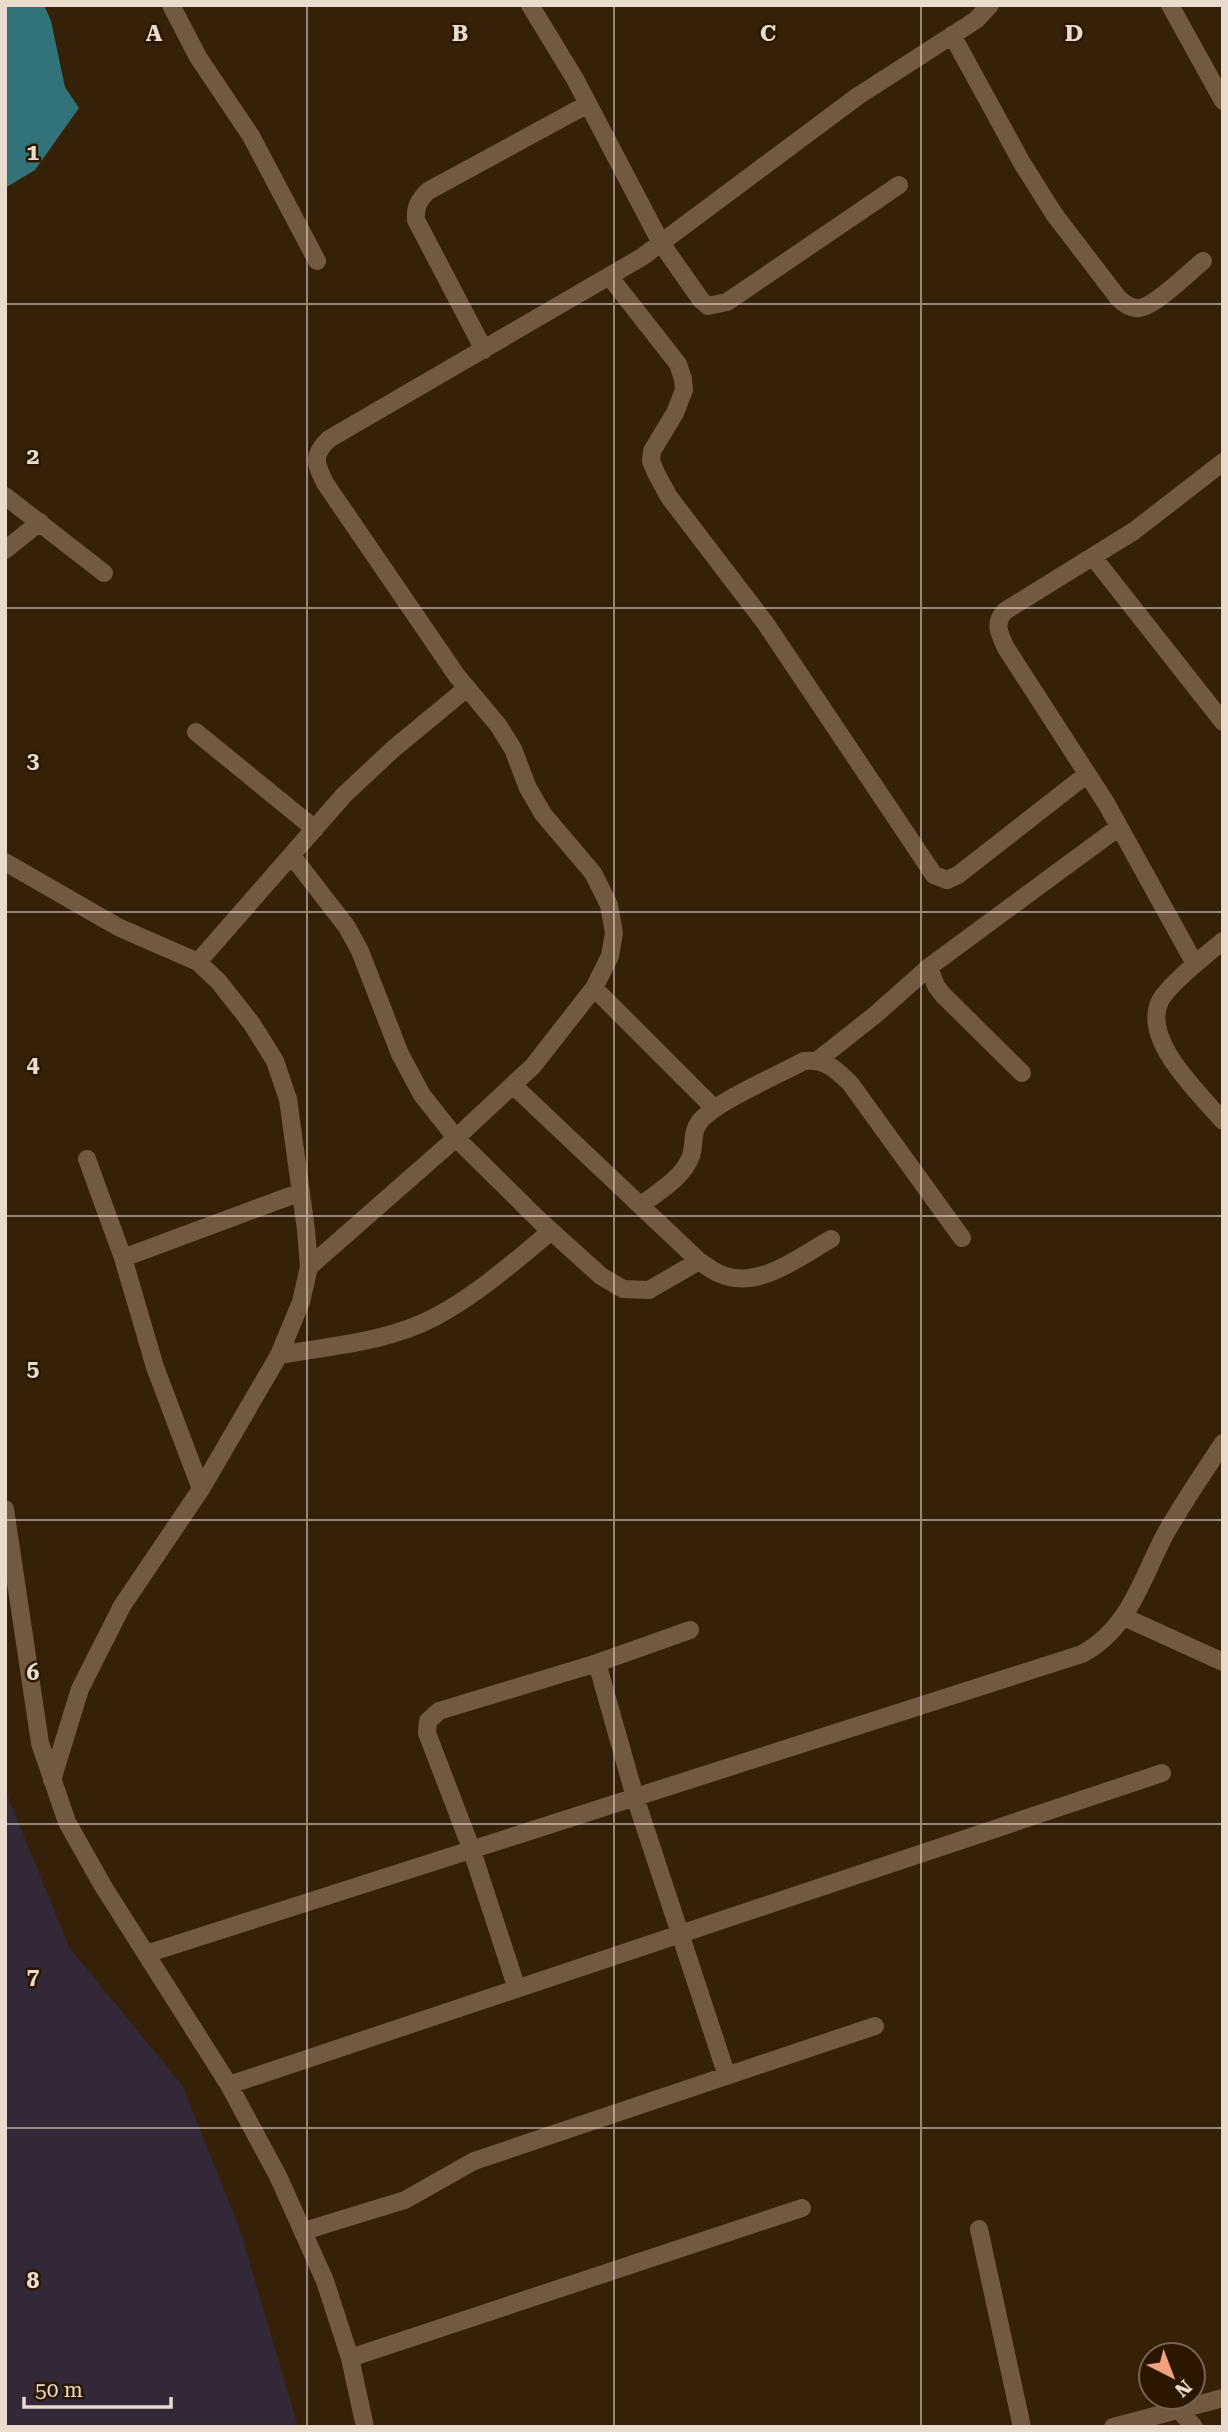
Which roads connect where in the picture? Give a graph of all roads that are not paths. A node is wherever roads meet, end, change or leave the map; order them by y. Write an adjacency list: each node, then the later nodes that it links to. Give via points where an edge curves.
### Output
1 (171, 5): 10 (street, via 198,57 251,135)
2 (530, 5): 7 (street)
3 (990, 5): 5 (street)
4 (1170, 5): 6 (street)
5 (952, 35): 9 (street, via 858,96); 11 (street, via 1054,214 1119,299 1137,309 1149,306)
6 (1223, 101)
7 (588, 104): 9 (street); 13 (street, via 419,200 415,212 420,228)
8 (899, 185): 9 (street, via 717,306 701,300)
9 (661, 243): 12 (street)
10 (317, 261)
11 (1203, 261)
12 (609, 276): 13 (street); 23 (street, via 678,364 683,379 675,413 652,451 651,461 669,497 766,625 934,875 947,880 958,875)
13 (484, 350): 20 (street, via 330,439 316,457 325,483)
14 (1223, 462): 18 (street, via 1135,531)
15 (5, 496): 16 (street)
16 (40, 522): 17 (street); 19 (street)
17 (5, 550)
18 (1093, 557): 21 (street); 23 (street, via 1005,611 998,624 1006,648)
19 (104, 573)
20 (467, 688): 25 (street, via 392,750); 32 (street, via 498,725 543,814 593,873 609,905 614,933 610,956)
21 (1220, 712)
22 (196, 732): 25 (street)
23 (1086, 775): 24 (street)
24 (1119, 828): 30 (street); 31 (street)
25 (315, 829): 26 (street)
26 (292, 856): 29 (street); 38 (street, via 347,927 400,1054 422,1095)
27 (5, 862): 29 (street, via 118,927)
28 (1223, 941): 30 (street)
29 (198, 962): 40 (street, via 252,1024 275,1061 288,1099)
30 (1195, 964): 37 (street, via 1160,1000 1156,1015 1159,1038 1175,1065)
31 (929, 967): 33 (street); 34 (street, via 943,995)
32 (594, 988): 35 (street); 36 (street)
33 (818, 1060): 36 (street, via 804,1061); 43 (street, via 831,1065 850,1083)
34 (1022, 1073)
35 (514, 1086): 38 (street); 41 (street)
36 (714, 1108): 41 (street, via 694,1132 691,1155 674,1180)
37 (1223, 1121)
38 (456, 1138): 42 (street); 47 (street)
39 (87, 1159): 45 (street)
40 (301, 1192): 45 (street); 47 (street)
41 (641, 1205): 46 (street)
42 (551, 1231): 46 (street, via 601,1276 623,1289 649,1290); 48 (street, via 476,1293 433,1319 381,1337)
43 (962, 1238)
44 (831, 1239): 46 (street, via 770,1273 752,1277 732,1278)
45 (122, 1258): 50 (street, via 155,1367)
46 (699, 1261)
47 (309, 1267): 48 (street)
48 (279, 1355): 50 (street)
49 (1223, 1443): 52 (street, via 1168,1530)
50 (201, 1489): 57 (street, via 122,1605 80,1689)
51 (5, 1510): 57 (street, via 40,1743)
52 (1124, 1617): 54 (street); 58 (street, via 1100,1645 1082,1654)
53 (690, 1630): 55 (street)
54 (1223, 1662)
55 (597, 1663): 58 (street); 59 (street, via 439,1711 428,1721 427,1733)
56 (1162, 1773): 60 (street)
57 (52, 1780): 61 (street, via 66,1822)
58 (635, 1797): 59 (street); 60 (street)
59 (471, 1848): 61 (street); 62 (street)
60 (680, 1934): 62 (street); 64 (street)
61 (146, 1954): 65 (street)
62 (517, 1989): 65 (street)
63 (875, 2026): 64 (street)
64 (727, 2077): 68 (street, via 474,2161 405,2200)
65 (229, 2085): 68 (street)
66 (802, 2208): 69 (street)
67 (979, 2229): 72 (street)
68 (304, 2231): 69 (street)
69 (350, 2358): 71 (street)
70 (1180, 2411): 73 (street); 74 (street)
71 (365, 2427)
72 (1022, 2427)
73 (1113, 2427)
74 (1194, 2427)

